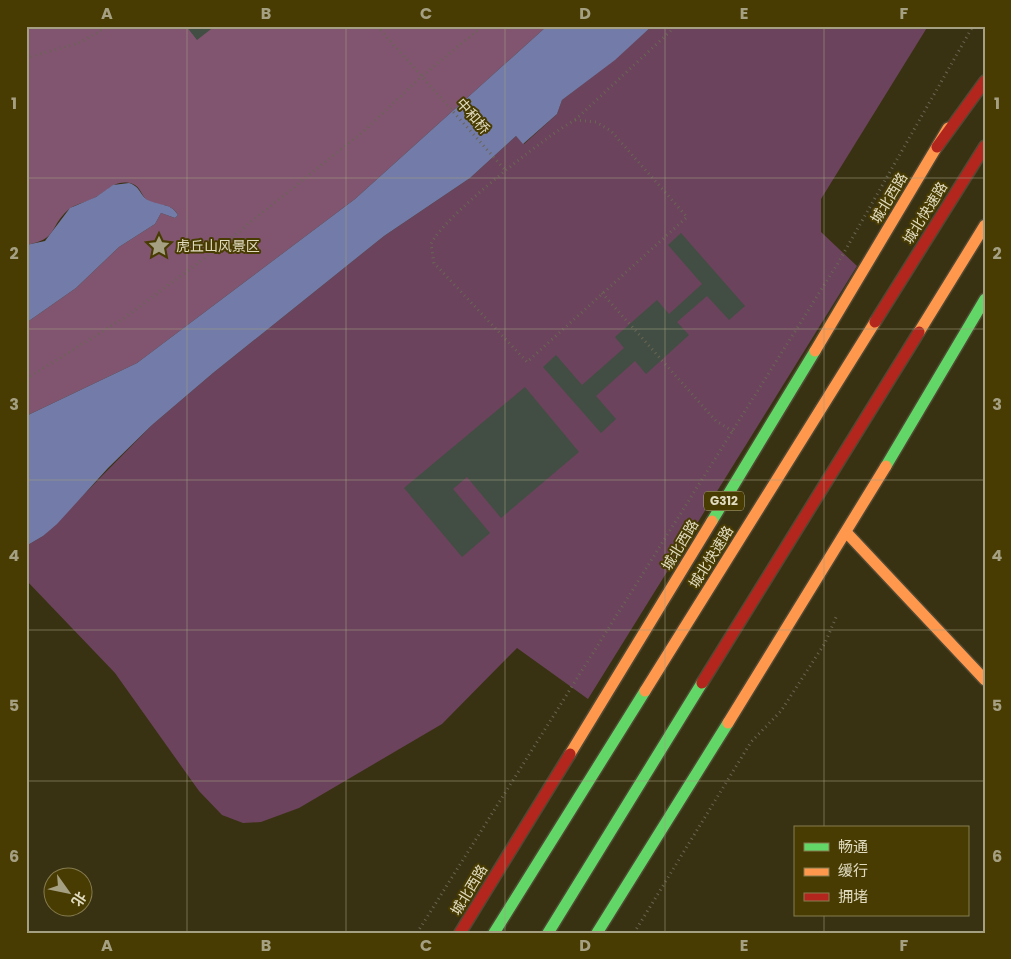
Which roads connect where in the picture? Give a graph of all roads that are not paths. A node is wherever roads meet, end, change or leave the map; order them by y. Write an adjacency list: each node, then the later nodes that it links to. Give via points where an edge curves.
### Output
1 (985, 68): 4 (main road, 城北西路 / G312)
2 (985, 82): 4 (main road)
3 (985, 146): 10 (main road, 城北快速路)
4 (937, 147): 9 (main road, 城北西路 / G312)
5 (985, 225): 11 (main road)
6 (985, 299): 7 (main road)
7 (846, 532): 8 (main road); 12 (main road)
8 (985, 680)
9 (460, 933)
10 (494, 933)
11 (548, 933)
12 (597, 933)

